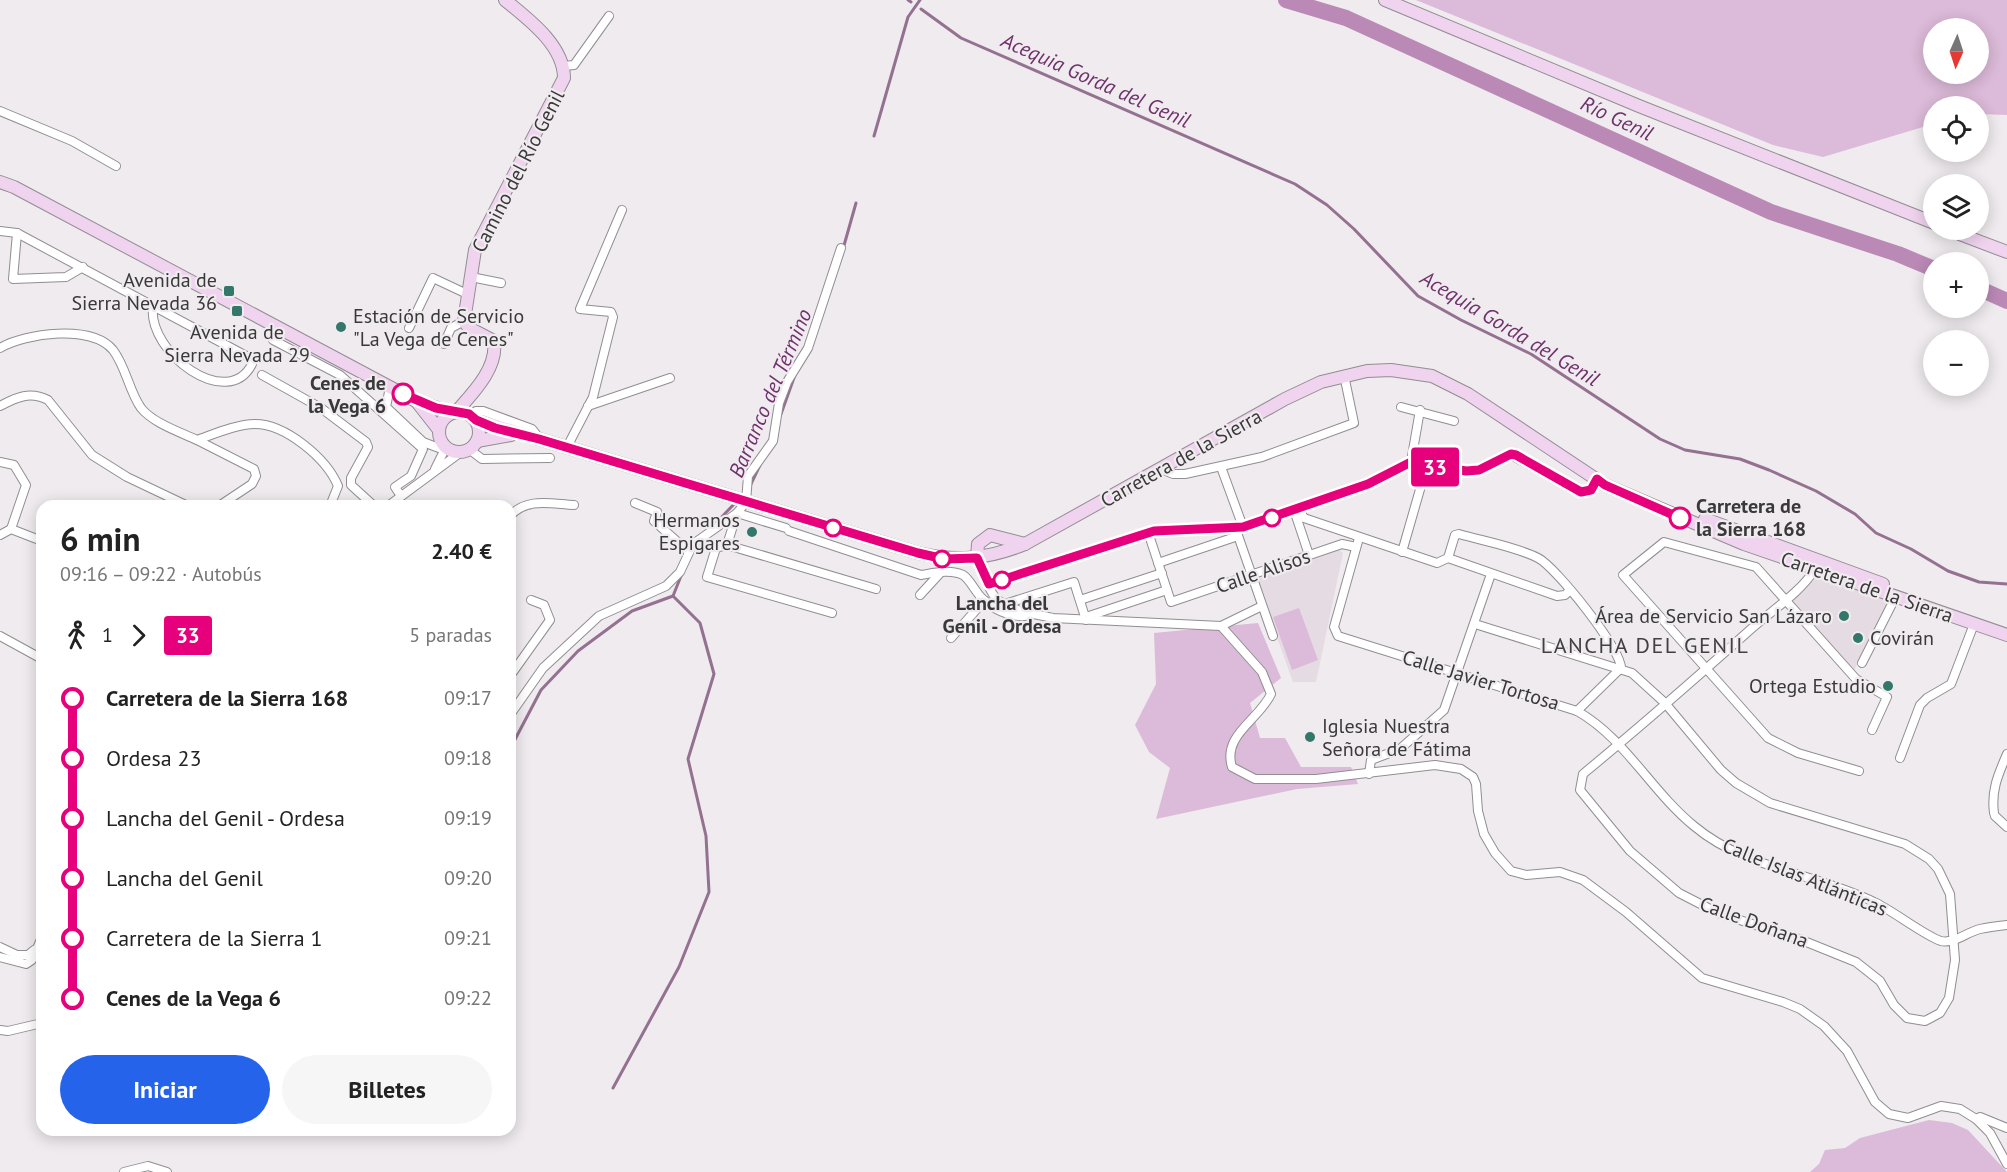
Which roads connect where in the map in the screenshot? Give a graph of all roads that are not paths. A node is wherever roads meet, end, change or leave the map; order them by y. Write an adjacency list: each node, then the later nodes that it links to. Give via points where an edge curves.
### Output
1 (505, 0): 4 (street, Camino del Río Genil, via 540,31 561,56)
2 (1384, 0): 9 (street)
3 (609, 16): 4 (street, Camino del Río Genil, via 574,65)
4 (564, 66): 16 (street, Camino del Río Genil, via 561,88 475,250)
5 (0, 111): 6 (street, via 72,141)
6 (116, 166)
7 (0, 182): 28 (street)
8 (622, 210): 31 (street, via 580,309 610,312 614,317)
9 (1923, 219)
10 (0, 231): 11 (street)
11 (16, 233): 15 (street); 15 (street, via 13,279 66,276)
12 (1975, 240): 14 (street)
13 (841, 248): 57 (street, via 808,348 779,403 773,441 748,477)
14 (2007, 252)
15 (83, 267): 19 (street)
16 (471, 277): 17 (street, Camino del Río Genil); 18 (street, Camino del Río Genil)
17 (501, 283)
18 (467, 294): 20 (street, Camino del Río Genil); 21 (street, via 434,278)
19 (153, 306): 19 (street, via 158,330 169,354 178,363 212,381 241,379 247,374 252,364 250,358)
20 (464, 321): 23 (street, via 451,328); 34 (street, via 469,328 494,341 495,348 494,358)
21 (409, 328)
22 (273, 340): 51 (street, via 340,375 423,449 411,476 395,487)
23 (444, 344)
24 (0, 348): 39 (street, via 41,334 99,338 112,350 142,408)
25 (262, 375): 55 (street, via 321,408 366,442 368,447 351,485)
26 (1344, 375): 47 (street, via 1354,423 1262,457); 48 (street, Carretera de la Sierra, via 1285,399); 50 (street, Carretera de la Sierra, via 1391,370 1432,376)
27 (670, 378): 31 (street)
28 (390, 387): 29 (street); 40 (street, via 386,407 423,442)
29 (416, 401): 34 (street); 36 (street)
30 (0, 406): 52 (street, via 25,395 39,395 48,400 92,455)
31 (588, 406): 41 (street)
32 (1401, 407): 33 (street)
33 (1420, 410): 35 (street); 45 (street)
34 (465, 414): 36 (street, via 443,420); 37 (street); 38 (street, via 483,411 532,429); 42 (street, via 479,431)
35 (1454, 421)
36 (439, 430): 40 (street)
37 (518, 435): 38 (street, Carretera de la Sierra); 42 (street)
38 (539, 439): 41 (street, Carretera de la Sierra)
39 (197, 440): 53 (street, via 254,470 252,484); 54 (street, via 253,424 269,425 315,454 332,471 338,486)
40 (445, 447): 42 (street); 49 (street)
41 (567, 447): 57 (street, Carretera de la Sierra)
42 (469, 448): 43 (street, via 482,459); 49 (street)
43 (550, 458)
44 (0, 462): 63 (street, via 14,465 26,485)
45 (1411, 462): 46 (street); 61 (street, via 1368,484)
46 (1427, 465): 50 (street, via 1479,470 1511,454 1581,492 1591,490); 74 (street)
47 (1221, 467): 48 (street, via 1185,474); 64 (street)
48 (1161, 469): 70 (street, Carretera de la Sierra)
49 (433, 471): 51 (street)
50 (1597, 479): 69 (street, Carretera de la Sierra); 79 (street, Carretera de la Sierra, via 1659,509)
51 (401, 496): 56 (street)
52 (175, 500)
53 (228, 500)
54 (332, 500)
55 (367, 500)
56 (396, 500)
57 (746, 502): 62 (street); 76 (street, Carretera de la Sierra, via 935,557)
58 (635, 503): 73 (street, via 657,512 654,521)
59 (574, 506): 60 (street, via 532,502)
60 (516, 510)
61 (1296, 510): 64 (street); 67 (street, via 1304,518); 75 (street)
62 (737, 513): 71 (street); 73 (street, via 693,544); 80 (street, via 921,574)
63 (12, 529): 66 (street); 68 (street)
64 (1239, 530): 65 (street); 78 (street); 82 (street)
65 (1148, 532): 78 (street); 85 (street)
66 (0, 535)
67 (1359, 538): 72 (street); 74 (street)
68 (36, 539)
69 (1771, 543): 79 (street); 84 (street, Carretera de la Sierra)
70 (1025, 544): 76 (street, Carretera de la Sierra); 76 (street, via 990,535 978,544)
71 (727, 545): 86 (street); 97 (street, via 716,548 706,577)
72 (1356, 547): 75 (street, Calle Alisos, via 1342,544); 112 (street, Calle Javier Tortosa, via 1335,632 1338,636)
73 (689, 552): 114 (street, via 680,572 666,586 599,616 543,668)
74 (1402, 552): 77 (street, via 1437,563)
75 (1309, 555): 82 (street, Calle Alisos)
76 (977, 558): 85 (street)
77 (1448, 558): 83 (street); 88 (street, via 1455,535 1459,534 1540,559)
78 (1158, 563): 81 (street)
79 (1815, 569): 84 (street); 90 (street, Carretera de la Sierra); 93 (street, Calle Doñana)
80 (942, 571): 89 (street); 94 (street, via 963,576)
81 (1161, 573): 87 (street); 92 (street)
82 (1251, 574): 87 (street, Calle Alisos, via 1171,602); 96 (street)
83 (1491, 574): 88 (street, via 1557,596); 100 (street)
84 (1860, 576): 103 (street, Carretera de la Sierra)
85 (989, 584): 95 (street)
86 (876, 589)
87 (1167, 590): 99 (street)
88 (1569, 591): 109 (street, via 1613,646)
89 (920, 595)
90 (1895, 598): 101 (street, Carretera de la Sierra); 111 (street)
91 (531, 600): 108 (street, via 544,605 550,620)
92 (1080, 600): 95 (street, via 1074,582); 99 (street)
93 (1784, 600): 110 (street, Calle Doñana); 110 (street, via 1756,567 1664,542 1623,575); 111 (street)
94 (984, 601): 98 (street, via 1015,617); 106 (street)
95 (1004, 604): 98 (street)
96 (1262, 606): 102 (street); 105 (street)
97 (832, 614)
98 (1036, 614): 99 (street)
99 (1086, 619): 102 (street)
100 (1475, 624): 109 (street); 112 (street)
101 (1974, 624): 103 (street, Carretera de la Sierra); 119 (street, via 1951,684 1920,705)
102 (1221, 626): 121 (street, via 1262,672 1271,694 1264,708 1236,735 1229,755 1232,767 1255,779)
103 (2007, 633)
104 (0, 636): 107 (street)
105 (1273, 636)
106 (951, 638)
107 (36, 656)
108 (516, 668)
109 (1621, 668): 113 (street, via 1646,683); 115 (street)
110 (1706, 669): 113 (street, Calle Doñana); 120 (street, via 1768,738 1798,753)
111 (1859, 671): 116 (street, via 1887,697)
112 (1458, 673): 115 (street, Calle Javier Tortosa); 121 (street, via 1444,710 1400,749 1371,760)
113 (1665, 703): 117 (street, Calle Doñana); 124 (street, via 1721,770 1752,794 1905,844 1929,859 1950,894)
114 (516, 706)
115 (1577, 711): 117 (street, Calle Javier Tortosa, via 1598,724)
116 (1872, 730)
117 (1618, 745): 124 (street, Calle Islas Atlánticas, via 1692,825 1724,847 1839,887 1873,901 1940,940); 124 (street, Calle Doñana, via 1583,774 1580,790 1645,867 1679,892 1718,913 1856,962 1880,981 1900,1013 1916,1021 1933,1018 1946,1006 1955,960)
118 (2007, 754): 122 (street, via 1992,796 1995,815)
119 (1900, 758)
120 (1858, 771)
121 (1369, 774): 131 (street, via 1435,765 1467,772 1478,789 1484,834 1511,871 1526,875 1560,872 1583,880 1702,978 1783,1002 1812,1017 1847,1051 1875,1102 1889,1114 1908,1118 1932,1108 1950,1106)
122 (2007, 827)
123 (2007, 925): 124 (street, via 1974,931)
124 (1953, 940)
125 (0, 947): 126 (street, via 17,955 28,955)
126 (36, 949)
127 (36, 950): 128 (street, via 26,964)
128 (0, 957)
129 (36, 1024): 130 (street)
130 (0, 1030)
131 (1976, 1119): 132 (street, via 1980,1117); 133 (street, via 1990,1133)
132 (2007, 1128)
133 (2007, 1164)
134 (124, 1172): 135 (street, via 148,1166)
135 (166, 1172)

